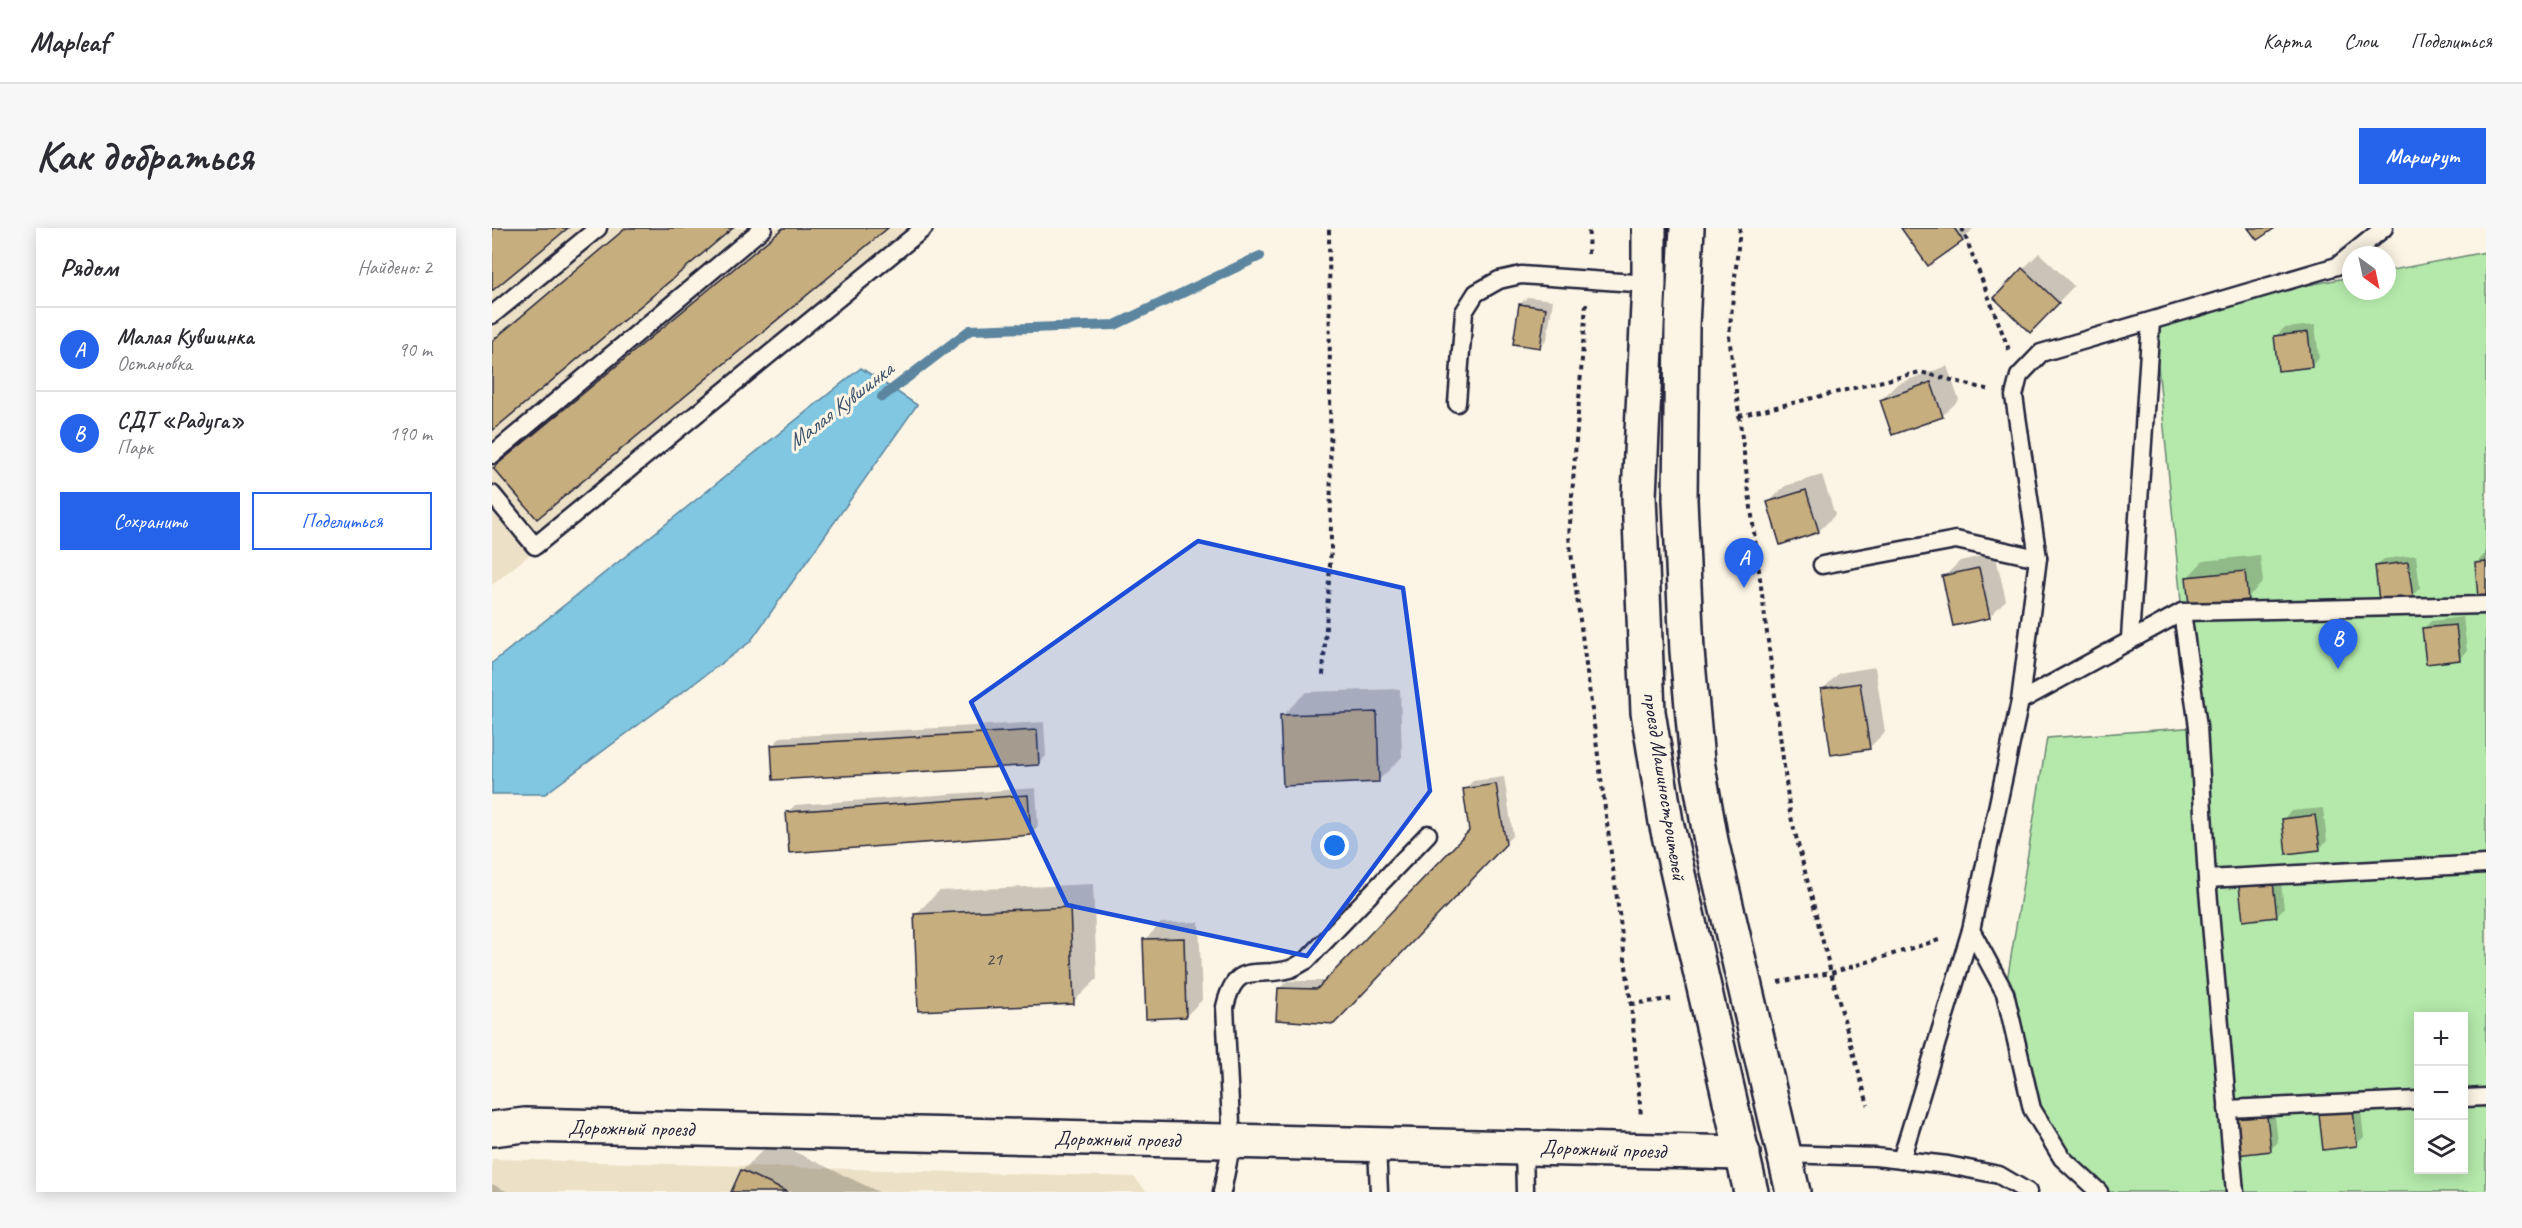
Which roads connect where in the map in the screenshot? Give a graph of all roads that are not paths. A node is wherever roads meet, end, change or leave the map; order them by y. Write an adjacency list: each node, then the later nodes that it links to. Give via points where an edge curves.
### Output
1 (598, 228): 9 (lane)
2 (764, 228): 12 (lane)
3 (924, 228): 13 (lane, via 535,546)
4 (1649, 228): 7 (main road, проезд Машиностроителей)
5 (1687, 228): 8 (main road, проезд Машиностроителей)
6 (2384, 228): 10 (lane, via 2337,266)
7 (1649, 284): 8 (main road); 11 (lane, via 1521,275 1499,280 1476,292 1464,312); 32 (main road, проезд Машиностроителей, via 1639,496 1648,712 1666,822)
8 (1684, 285): 33 (main road, проезд Машиностроителей, via 1680,500 1697,761 1711,841)
9 (492, 315)
10 (2151, 321): 14 (lane, via 2041,353 2019,376 2014,396); 18 (lane)
11 (1457, 403)
12 (492, 454)
13 (492, 495)
14 (2038, 558): 15 (lane, via 1956,540); 19 (lane)
15 (1822, 565)
16 (2486, 605): 17 (lane)
17 (2182, 612): 18 (lane); 22 (lane, via 2198,727)
18 (2130, 638): 19 (lane)
19 (2020, 701): 23 (lane)
20 (1428, 834): 29 (lane, via 1307,960 1290,969 1255,972 1238,978 1229,987 1225,1006)
21 (2486, 864): 22 (lane)
22 (2207, 879): 27 (lane)
23 (1971, 930): 34 (lane); 41 (lane, via 2005,993 2032,1108 2062,1158)
24 (2486, 1097): 25 (lane)
25 (2468, 1098)
26 (2414, 1100): 27 (lane)
27 (2227, 1109): 42 (lane)
28 (492, 1129): 29 (main road, Дорожный проезд, via 525,1125)
29 (1232, 1142): 30 (main road, Дорожный проезд); 35 (lane)
30 (1377, 1146): 31 (main road, Дорожный проезд); 36 (lane)
31 (1524, 1147): 32 (main road, Дорожный проезд); 37 (lane)
32 (1743, 1153): 33 (main road, Дорожный проезд); 38 (main road, проезд Машиностроителей)
33 (1784, 1154): 34 (lane); 39 (main road, проезд Машиностроителей)
34 (1901, 1160): 40 (lane, via 1999,1176)
35 (1222, 1192)
36 (1379, 1192)
37 (1525, 1192)
38 (1751, 1192)
39 (1792, 1192)
40 (2028, 1192)
41 (2099, 1192)
42 (2235, 1192)

